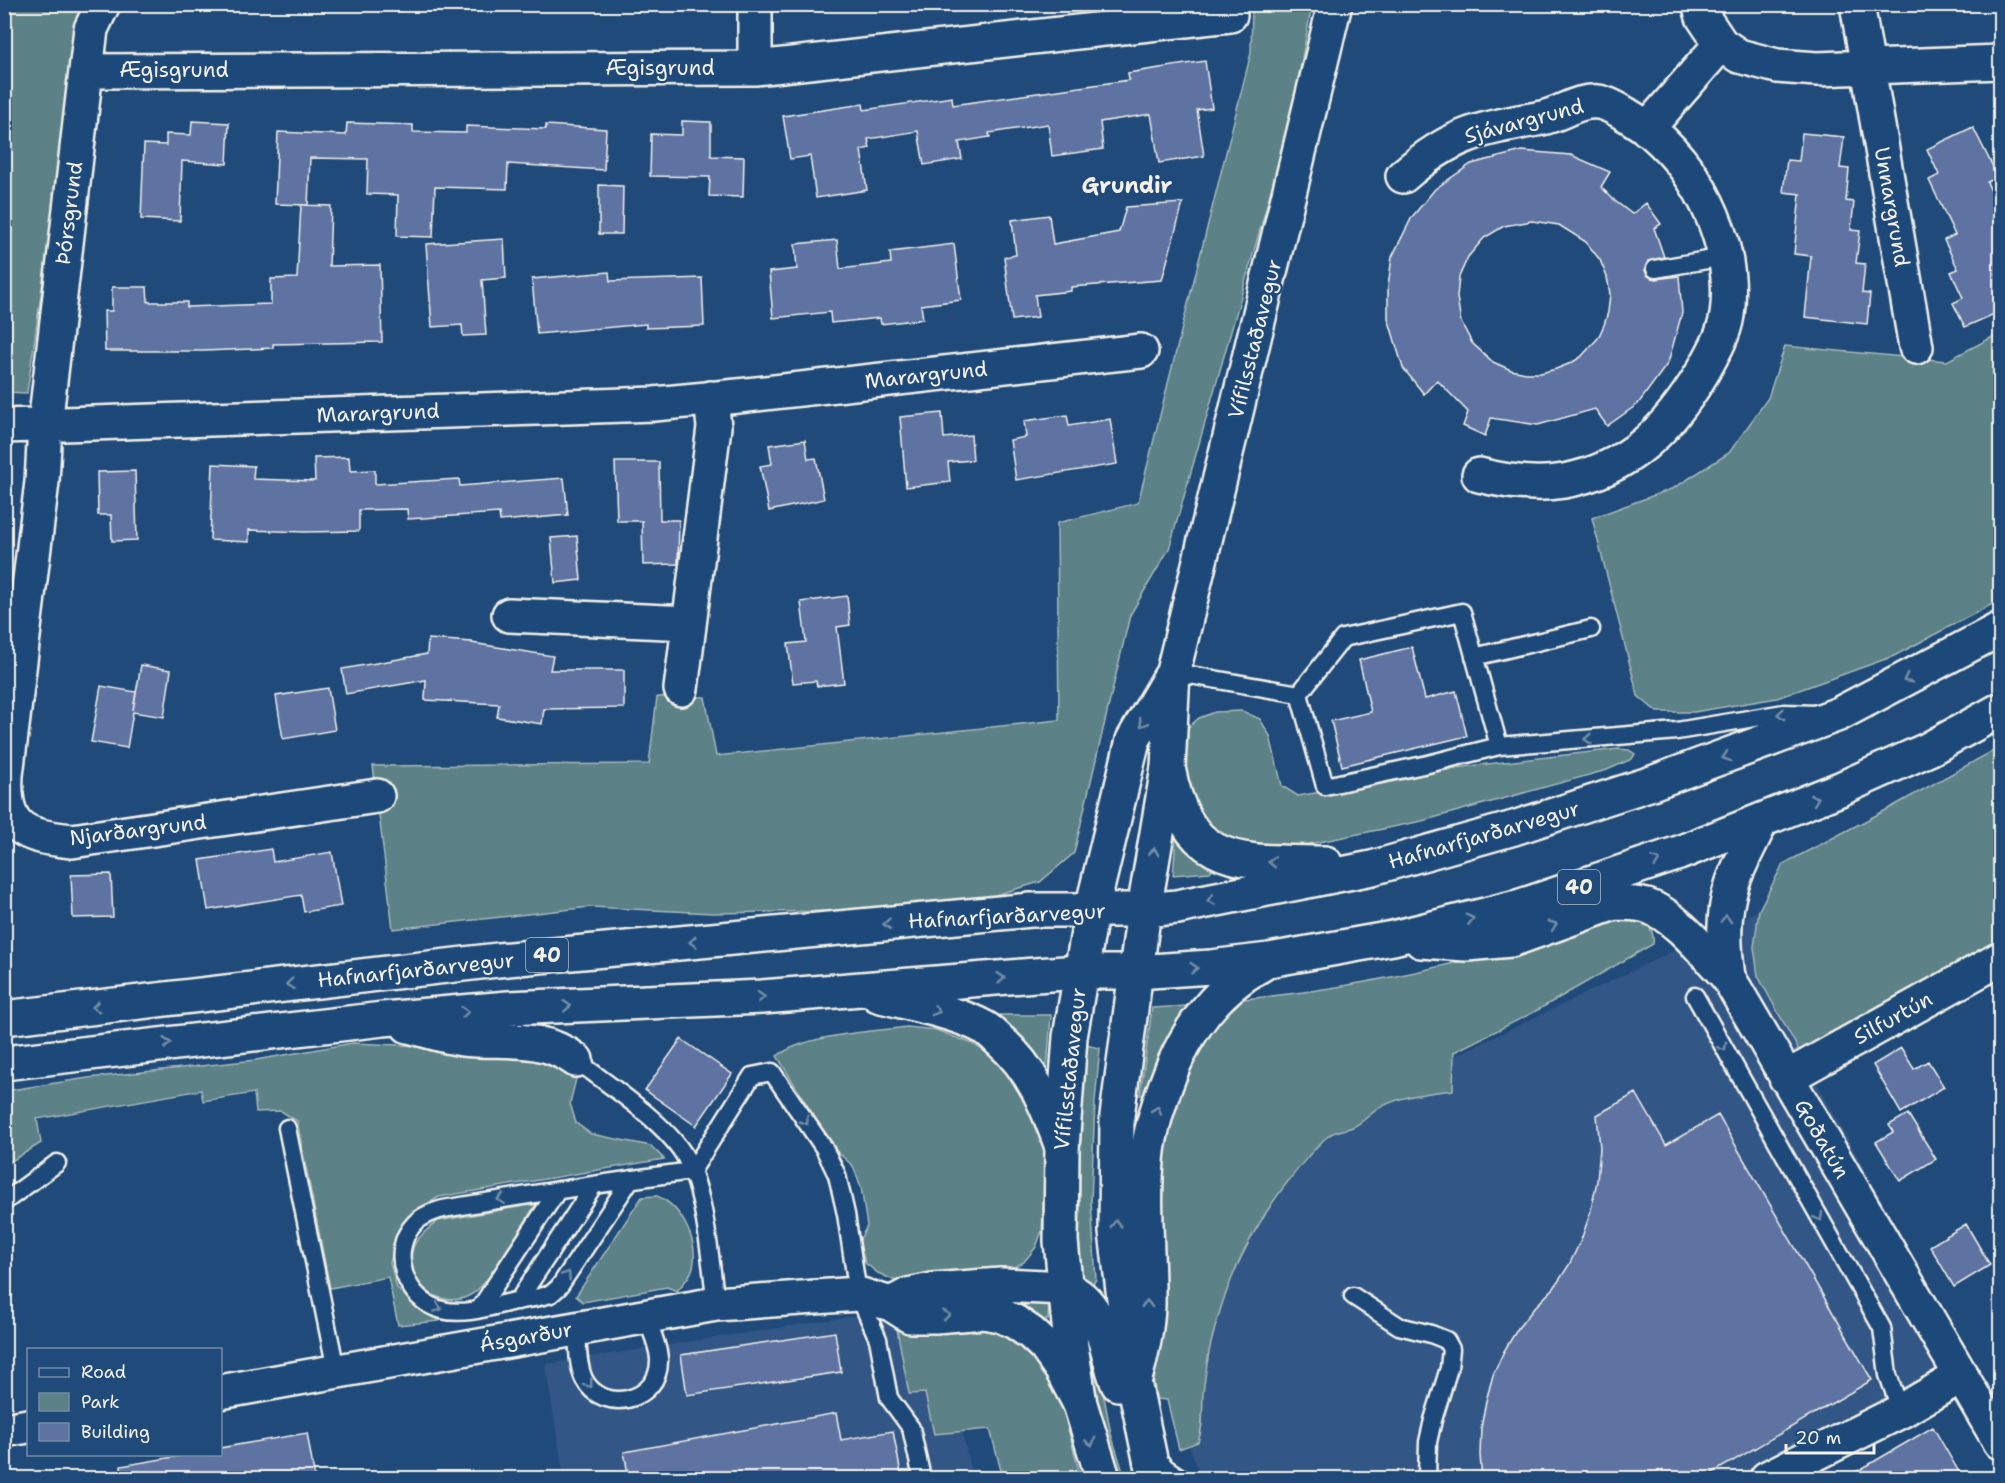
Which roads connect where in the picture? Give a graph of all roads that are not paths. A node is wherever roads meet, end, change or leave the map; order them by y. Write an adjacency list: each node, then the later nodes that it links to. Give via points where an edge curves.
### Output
1 (103, 4): 11 (street, Þórsgrund, via 91,29)
2 (755, 4): 10 (street)
3 (1335, 4): 27 (street, Vífilsstaðavegur)
4 (1699, 4): 7 (street)
5 (1857, 4): 9 (street, Unnargrund)
6 (1230, 15): 10 (street, Ægisgrund)
7 (1721, 44): 9 (street, via 1739,56 1777,66); 12 (street)
8 (2001, 62): 9 (street)
9 (1868, 66): 16 (street, Unnargrund)
10 (755, 68): 11 (street, Ægisgrund)
11 (86, 70): 19 (street, Þórsgrund)
12 (1647, 129): 13 (street, Sjávargrund, via 1600,101 1575,104 1554,116 1474,131 1449,142); 14 (street, Sjávargrund, via 1692,176 1710,211)
13 (1403, 176)
14 (1724, 257): 15 (lane); 21 (street, Sjávargrund, via 1728,304 1720,339 1681,407 1641,448 1591,474 1563,481 1507,482)
15 (1655, 269)
16 (1916, 347)
17 (1141, 351): 18 (street, Marargrund)
18 (711, 398): 19 (street, Marargrund, via 654,404); 23 (street, via 714,428)
19 (45, 425): 20 (street, Marargrund); 34 (street, Njarðargrund, via 42,482 6,775 8,812 18,826 44,838 72,842)
20 (4, 426)
21 (1479, 476)
22 (509, 615): 23 (street)
23 (689, 623): 28 (street)
24 (1591, 629): 26 (lane)
25 (2001, 629): 31 (street, Hafnarfjarðarvegur / 40, one-way to 31)
26 (1474, 657): 29 (lane, via 1462,612 1343,638); 32 (lane)
27 (1173, 672): 29 (lane); 33 (street, Vífilsstaðavegur); 37 (street, Vífilsstaðavegur, one-way to 37, via 1133,740)
28 (681, 689)
29 (1299, 694): 32 (lane, via 1325,786)
30 (2001, 710): 35 (street, 40, one-way to 30, via 1929,749)
31 (1839, 714): 32 (lane, one-way to 32, via 1784,712 1677,731); 36 (street, Hafnarfjarðarvegur / 40, one-way to 36, via 1586,805)
32 (1499, 747)
33 (1168, 768): 36 (street, one-way to 33, via 1256,862 1226,855 1197,837 1186,822 1177,806); 38 (street, Vífilsstaðavegur, one-way to 33)
34 (377, 796)
35 (1761, 821): 39 (street, 40, one-way to 35, via 1521,906); 44 (street, Goðatún, one-way to 35, via 1724,947 1726,908 1732,884)
36 (1372, 868): 38 (street, Hafnarfjarðarvegur / 40, one-way to 38, via 1177,907)
37 (1092, 909): 38 (street, Hafnarfjarðarvegur / 40); 42 (street, Vífilsstaðavegur); 47 (street, Hafnarfjarðarvegur / 40, one-way to 47, via 1031,910 510,959)
38 (1144, 910): 43 (street, Vífilsstaðavegur)
39 (1393, 938): 41 (street, 40); 44 (street, one-way to 44, via 1466,944 1511,940 1614,903 1631,903 1647,906 1672,921)
40 (2001, 958): 51 (street, Silfurtún)
41 (1269, 960): 43 (street, 40, one-way to 41); 71 (street, one-way to 41, via 1144,1347 1148,1307 1145,1205 1153,1122 1179,1052 1200,1016 1246,972)
42 (1080, 972): 43 (street, 40); 45 (street, 40, one-way to 42); 53 (street, Vífilsstaðavegur, via 1070,1037)
43 (1136, 972): 71 (street, Vífilsstaðavegur, one-way to 43, via 1116,1232 1117,1116)
44 (1728, 977): 51 (street, Goðatún)
45 (859, 990): 48 (street, 40, one-way to 45, via 508,1008); 53 (street, one-way to 53, via 986,1028 1030,1074 1045,1100)
46 (1695, 996): 74 (lane, one-way to 74, via 1882,1328 1888,1375)
47 (4, 1018)
48 (383, 1019): 49 (street, via 461,1039 542,1043 557,1047); 50 (street, 40, one-way to 48)
49 (576, 1060): 55 (lane, via 670,1137)
50 (4, 1063)
51 (1786, 1078): 70 (street, Goðatún)
52 (287, 1128): 69 (lane)
53 (1062, 1147): 60 (street, Vífilsstaðavegur)
54 (57, 1163): 59 (lane)
55 (692, 1171): 56 (lane); 61 (lane, one-way to 61, via 752,1076 772,1072 824,1148 837,1174); 64 (lane)
56 (631, 1179): 57 (lane); 63 (lane, one-way to 56, via 551,1294 559,1287)
57 (594, 1185): 58 (lane); 63 (lane)
58 (558, 1190): 66 (lane); 66 (lane, one-way to 66, via 443,1209 422,1217 411,1228 402,1257 403,1271 414,1292 426,1303 446,1311)
59 (4, 1202)
60 (1065, 1288): 65 (street, via 1001,1285 932,1290 908,1294); 73 (street, Vífilsstaðavegur); 77 (street, via 1080,1295 1103,1329 1110,1365)
61 (858, 1294): 64 (street, Ásgarður); 65 (street, Ásgarður); 79 (lane, via 878,1339 889,1398 911,1428)
62 (1353, 1296): 83 (lane, via 1399,1326 1446,1340 1451,1349 1449,1368 1432,1419)
63 (518, 1301): 66 (lane)
64 (716, 1304): 67 (street, Ásgarður)
65 (891, 1304): 73 (street, Ásgarður, one-way to 73, via 910,1316 984,1312 1015,1322 1045,1346)
66 (480, 1308)
67 (646, 1316): 68 (street, Ásgarður); 68 (lane, one-way to 67, via 579,1362 588,1386 598,1395 622,1401 643,1393 657,1374 659,1360)
68 (577, 1328): 69 (street, Ásgarður)
69 (336, 1370): 72 (street, Ásgarður)
70 (1961, 1376): 74 (street); 78 (street, Goðatún)
71 (1134, 1382): 77 (street, Vífilsstaðavegur)
72 (222, 1392)
73 (1080, 1404): 80 (street, Vífilsstaðavegur, one-way to 80)
74 (1901, 1411): 84 (street)
75 (27, 1426): 76 (street)
76 (4, 1430)
77 (1144, 1437): 81 (street, Vífilsstaðavegur); 82 (lane, via 1166,1468)
78 (2001, 1442)
79 (922, 1479)
80 (1103, 1479)
81 (1154, 1479)
82 (1181, 1479)
83 (1427, 1479)
84 (1767, 1479)

